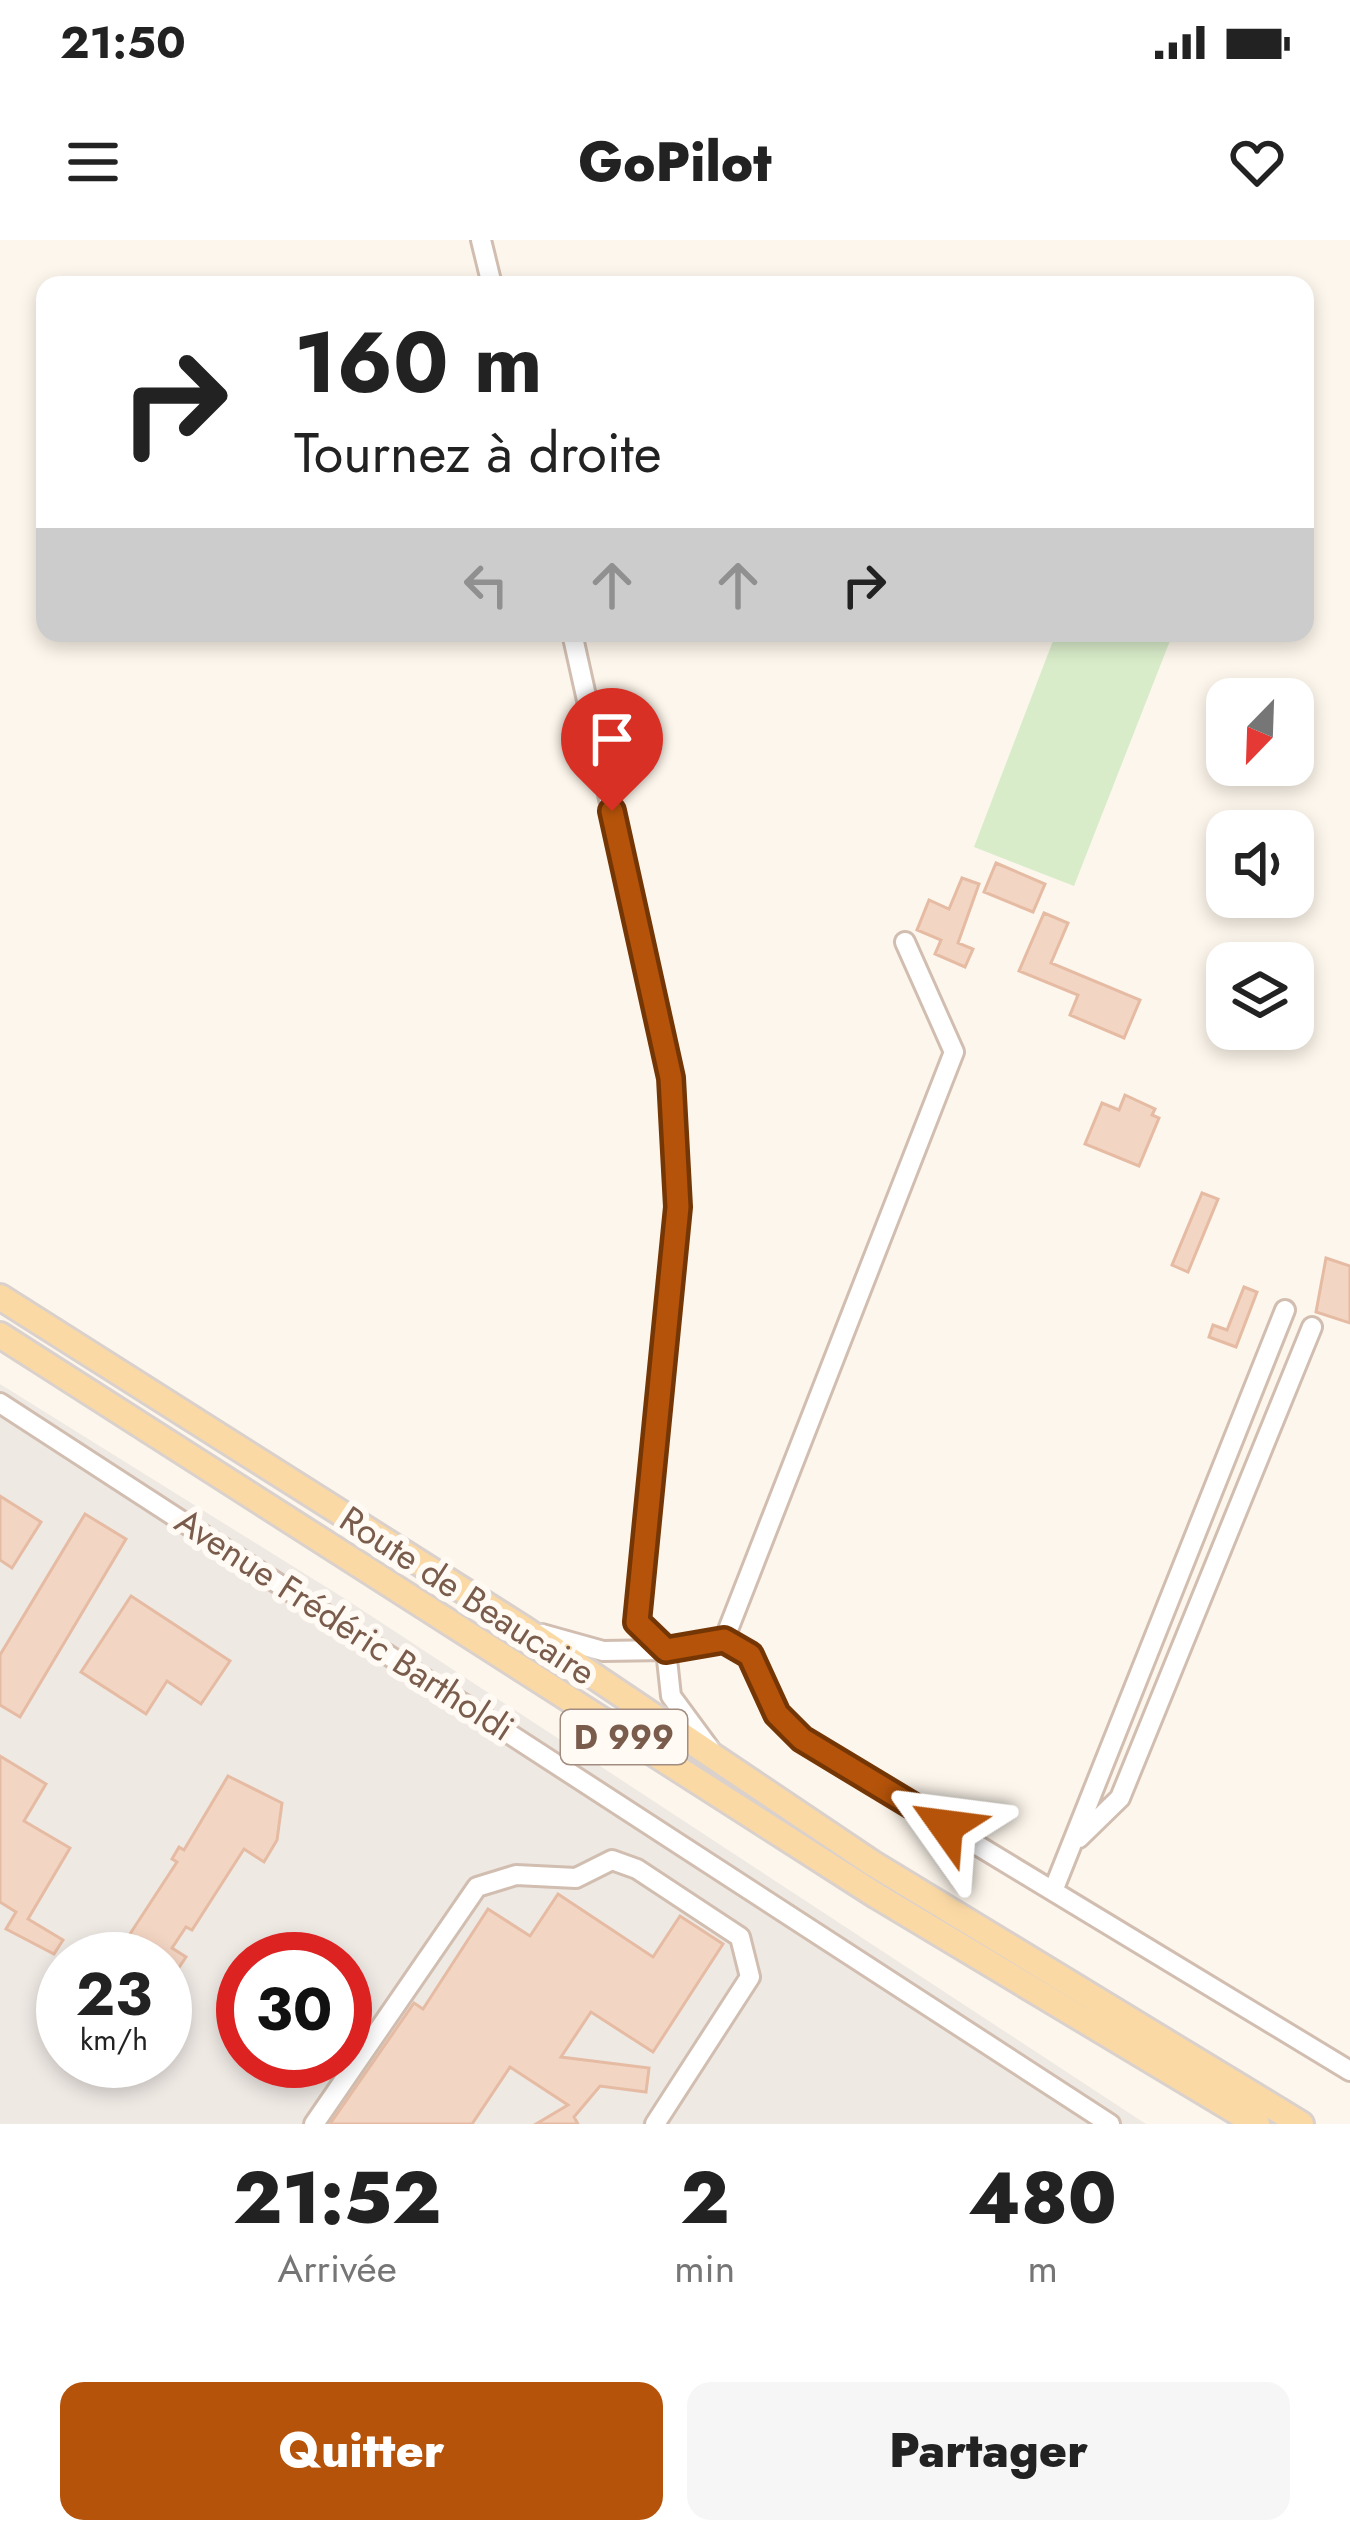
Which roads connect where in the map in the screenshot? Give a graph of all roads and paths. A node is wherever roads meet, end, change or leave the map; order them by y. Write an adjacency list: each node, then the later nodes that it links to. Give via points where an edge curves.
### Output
1 (481, 240): 2 (street)
2 (490, 276)
3 (574, 642): 12 (street, via 671,1078 678,1207 637,1622)
4 (905, 942): 11 (street, via 954,1052)
5 (0, 1297): 10 (main road, Route de Beaucaire / D 999)
6 (1285, 1310): 14 (street)
7 (1312, 1327): 14 (street, via 1120,1798)
8 (0, 1335): 20 (main road, Route de Beaucaire / D 999, via 877,1896)
9 (0, 1403): 19 (street, Avenue Frédéric Bartholdi)
10 (524, 1629): 12 (street, via 603,1651); 13 (main road, Route de Beaucaire / D 999)
11 (724, 1640): 12 (street); 15 (street, via 750,1655 777,1714 802,1739)
12 (666, 1650): 13 (street, via 671,1696)
13 (716, 1758): 21 (main road, Route de Beaucaire / D 999, via 952,1913)
14 (1071, 1846): 15 (street)
15 (1053, 1891): 16 (street)
16 (1350, 2071)
17 (314, 2124): 18 (street, via 477,1887 515,1875 576,1877 612,1859 740,1937 750,1977)
18 (655, 2124)
19 (1110, 2124)
20 (1257, 2124)
21 (1301, 2124)

